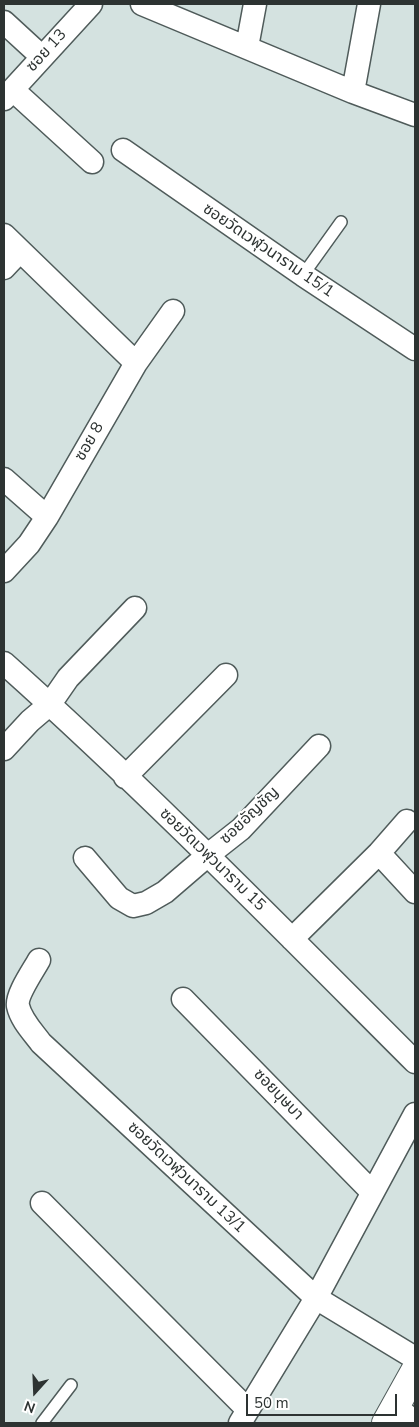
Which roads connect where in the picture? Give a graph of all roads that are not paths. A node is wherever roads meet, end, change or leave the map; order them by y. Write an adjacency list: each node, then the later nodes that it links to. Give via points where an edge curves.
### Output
1 (91, 4): 7 (street, ซอย 13)
2 (142, 4): 6 (street)
3 (255, 4): 6 (street)
4 (369, 4): 8 (street)
5 (4, 22): 7 (street)
6 (247, 47): 8 (street)
7 (41, 56): 9 (street, ซอย 13)
8 (353, 92): 10 (street)
9 (8, 94): 12 (street)
10 (415, 115)
11 (123, 150): 17 (street, ซอยวัดเวฬุวนาราม 15/1)
12 (92, 162)
13 (340, 222): 17 (lane)
14 (4, 235): 15 (street)
15 (20, 251): 16 (street); 20 (street)
16 (4, 268)
17 (303, 275): 19 (street, ซอยวัดเวฬุวนาราม 15/1)
18 (173, 311): 20 (street, ซอย 8)
19 (415, 349)
20 (136, 363): 22 (street, ซอย 8)
21 (4, 478): 22 (street)
22 (47, 517): 23 (street, ซอย 8, via 29,544)
23 (4, 571)
24 (135, 608): 27 (street, via 68,678)
25 (4, 663): 27 (street, ซอยวัดเวฬุวนาราม 15)
26 (226, 675): 30 (street)
27 (50, 704): 29 (street); 30 (street, ซอยวัดเวฬุวนาราม 15)
28 (319, 746): 33 (street, ซอยอัญชัญ, via 241,828)
29 (4, 749)
30 (125, 777): 33 (street, ซอยวัดเวฬุวนาราม 15)
31 (408, 822): 32 (street)
32 (379, 853): 35 (street); 36 (street)
33 (208, 854): 34 (street, ซอยอัญชัญ, via 165,892 133,906 119,898); 36 (street, ซอยวัดเวฬุวนาราม 15)
34 (85, 858)
35 (415, 892)
36 (292, 939): 39 (street, ซอยวัดเวฬุวนาราม 15)
37 (39, 960): 43 (street, ซอยวัดเวฬุวนาราม 13/1, via 20,993 17,1005 41,1043)
38 (183, 999): 41 (street, ซอยบุษบา)
39 (415, 1062)
40 (415, 1114): 41 (street)
41 (372, 1192): 43 (street)
42 (42, 1203): 47 (street)
43 (316, 1298): 44 (street, ซอยวัดเวฬุวนาราม 13/1); 47 (street)
44 (415, 1358)
45 (415, 1371): 48 (street)
46 (71, 1385): 49 (lane)
47 (244, 1417)
48 (399, 1418)
49 (42, 1423)

